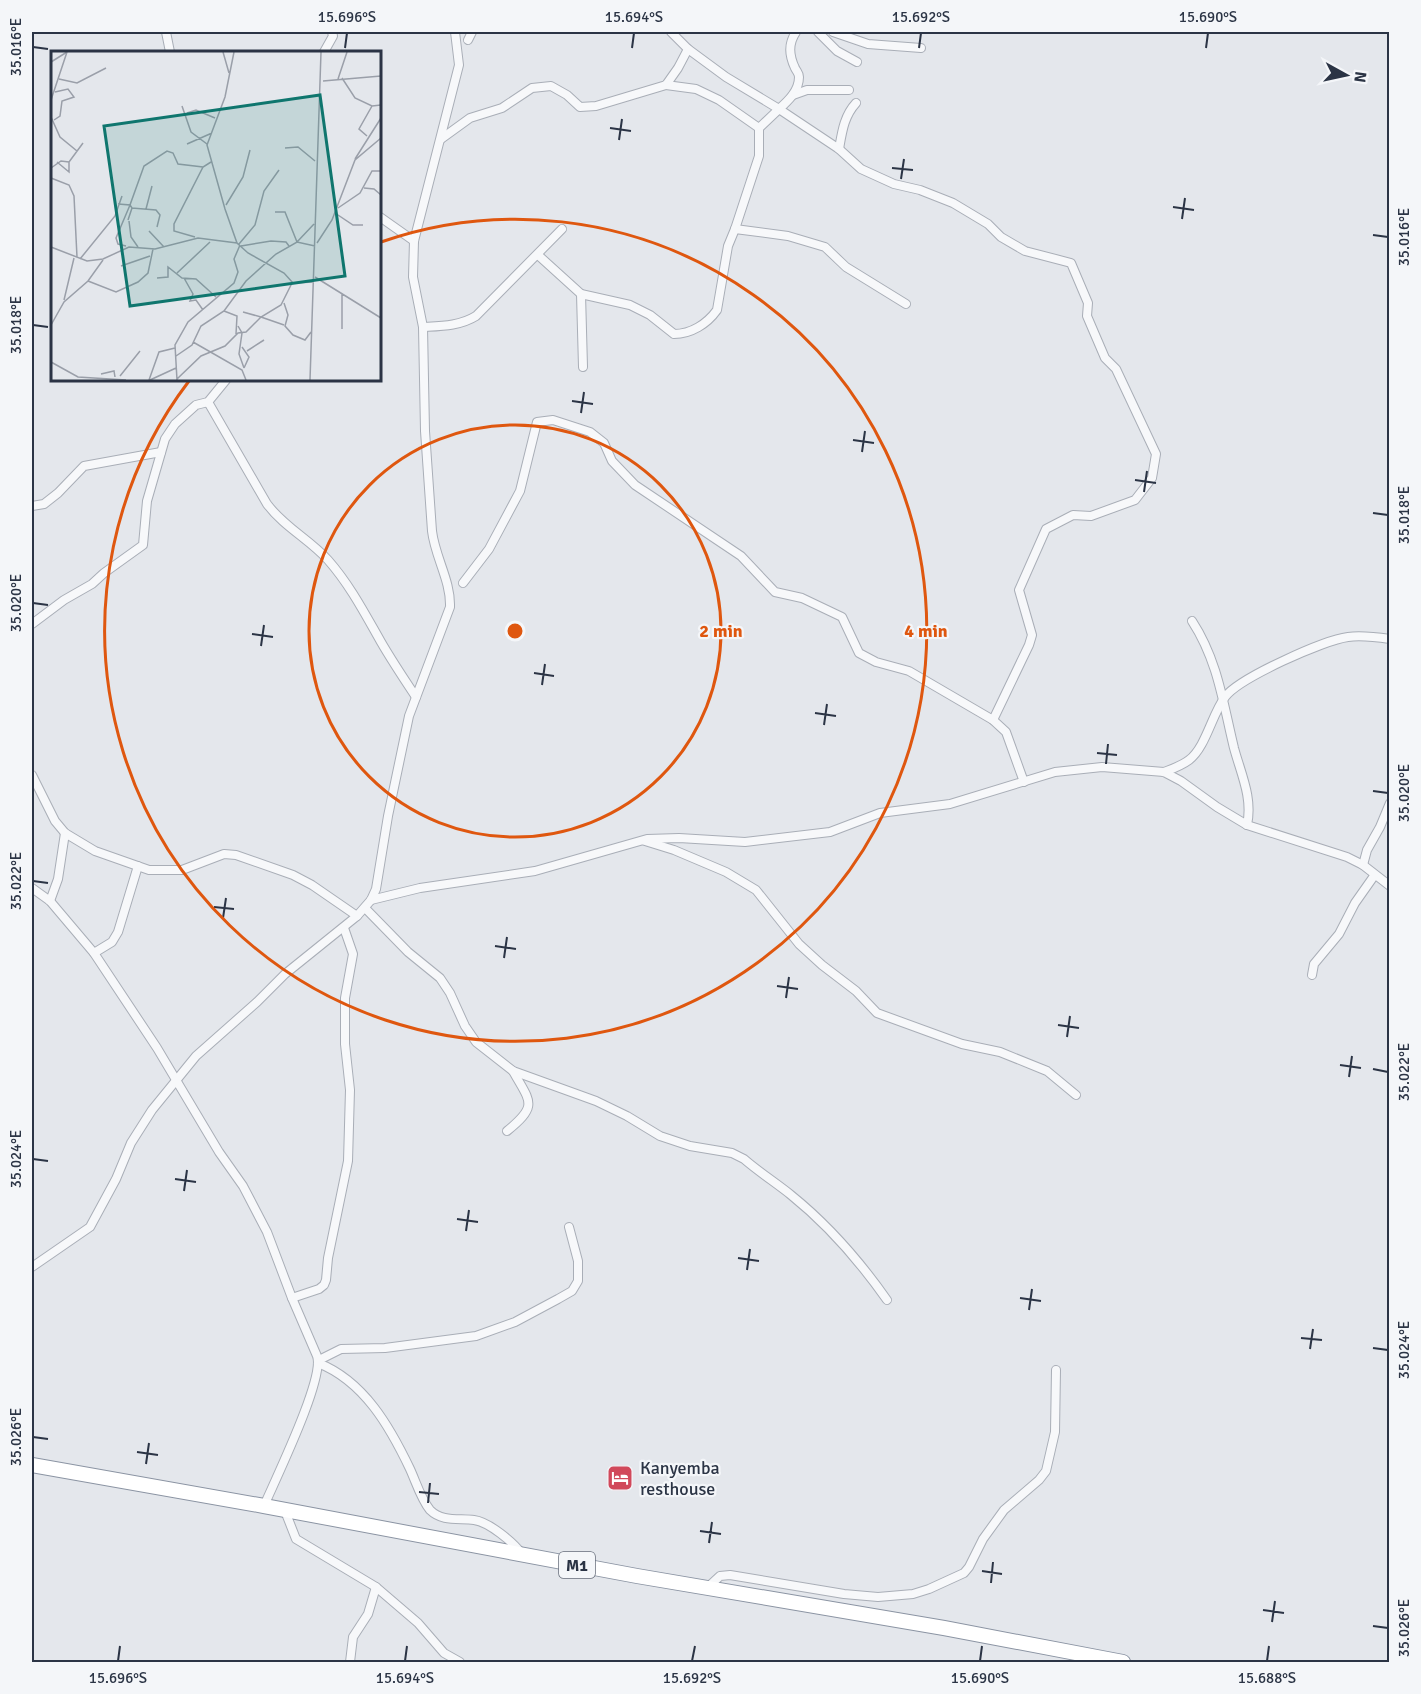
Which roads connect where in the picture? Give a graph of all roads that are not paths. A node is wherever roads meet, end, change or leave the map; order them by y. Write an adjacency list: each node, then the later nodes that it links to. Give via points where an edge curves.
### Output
1 (166, 32): 12 (street)
2 (332, 32): 13 (street)
3 (455, 32): 21 (street, via 459,65)
4 (472, 32): 9 (street)
5 (671, 32): 11 (street)
6 (796, 32): 17 (street, via 790,50 799,77)
7 (818, 32): 14 (street, via 837,51)
8 (833, 32): 10 (street, via 868,44)
9 (468, 40)
10 (921, 48)
11 (688, 49): 15 (street); 19 (street)
12 (170, 51)
13 (325, 51)
14 (857, 62)
15 (666, 85): 20 (street, via 696,89); 21 (street, via 580,107 551,86 532,88 502,108 470,117)
16 (849, 90): 17 (street, via 807,90)
17 (793, 95): 19 (street)
18 (856, 103): 22 (street, via 844,122)
19 (779, 110): 20 (street); 22 (street)
20 (759, 128): 25 (street, via 759,156)
21 (441, 139): 26 (street)
22 (839, 149): 42 (street, via 861,169 953,203 1025,251 1071,263 1105,358 1116,369 1156,454 1152,478 1135,500 1091,516 1073,515 1046,529 1019,590 1032,635)
23 (381, 218): 26 (street)
24 (562, 229): 27 (street)
25 (735, 229): 28 (street, via 728,246 717,310 711,319 692,331 674,334 630,305); 29 (street, via 788,236 825,247 846,267)
26 (414, 241): 30 (street, via 413,277)
27 (538, 255): 28 (street); 30 (street, via 468,322)
28 (581, 294): 31 (street)
29 (906, 304)
30 (423, 327): 40 (street, via 432,531 450,602)
31 (583, 367)
32 (225, 381): 33 (street)
33 (208, 402): 34 (street, via 196,405 175,424); 40 (street, via 267,504 277,518 320,551 341,576)
34 (160, 452): 35 (street, via 84,466 44,504); 38 (street, via 147,501 143,545)
35 (32, 506)
36 (463, 583): 42 (street, via 489,549 520,490 537,422 553,420 590,432 604,442 612,461 635,485 741,556 775,592 802,598 842,617 859,653 909,671)
37 (1191, 621): 41 (street, via 1213,661)
38 (32, 624)
39 (1389, 639): 41 (street, via 1336,639 1265,670)
40 (416, 697): 55 (street)
41 (1224, 699): 43 (street, via 1195,754); 47 (street, via 1246,787 1250,815)
42 (993, 720): 45 (street, via 1006,732)
43 (1164, 772): 45 (street, via 1081,768); 47 (street)
44 (32, 775): 48 (street)
45 (1024, 782): 49 (street, via 950,804 880,813 814,835 745,842 679,838)
46 (1389, 803): 50 (street)
47 (1247, 825): 50 (street)
48 (65, 833): 51 (street, via 95,851); 56 (street, via 58,879)
49 (640, 841): 55 (street, via 535,871 420,888); 64 (street, via 726,872 756,890 799,944 877,1013 1047,1071)
50 (1363, 865): 52 (street)
51 (138, 866): 58 (street, via 158,871 182,870 224,854 236,855 293,875); 60 (street, via 118,932 112,942)
52 (1374, 876): 53 (street); 61 (street, via 1339,934 1314,964)
53 (1389, 886)
54 (32, 888): 56 (street)
55 (371, 900): 57 (street)
56 (50, 901): 60 (street)
57 (365, 908): 58 (street); 62 (street, via 440,978 476,1042)
58 (357, 916): 59 (street)
59 (344, 928): 63 (street, via 285,974); 68 (street, via 353,954 345,998 350,1090 348,1161 324,1285)
60 (94, 953): 63 (street)
61 (1312, 975)
62 (513, 1071): 65 (street, via 529,1107); 69 (street, via 596,1101 660,1136 744,1159 806,1208 855,1258)
63 (175, 1080): 67 (street, via 131,1143 90,1227); 68 (street, via 258,1212)
64 (1076, 1095)
65 (507, 1131)
66 (569, 1227): 70 (street, via 578,1261 578,1281 558,1299 515,1322 476,1336 385,1348 341,1349)
67 (32, 1267)
68 (292, 1298): 70 (street)
69 (888, 1300)
70 (319, 1362): 73 (street, via 296,1435); 75 (street, via 340,1374 386,1422 431,1510 441,1517 482,1522 510,1541)
71 (1056, 1370): 77 (street, via 1055,1432 1046,1471 1004,1510 964,1573 929,1589 890,1597 843,1594 730,1575 720,1576)
72 (32, 1466): 73 (highway, M1)
73 (264, 1506): 74 (highway, M1)
74 (285, 1511): 75 (highway, M1); 76 (street, via 296,1539)
75 (523, 1556): 77 (highway, M1)
76 (376, 1587): 78 (street, via 368,1614 353,1637); 79 (street, via 418,1623 444,1653)
77 (707, 1588): 80 (highway, M1)
78 (350, 1662)
79 (460, 1662)
80 (1123, 1662)

